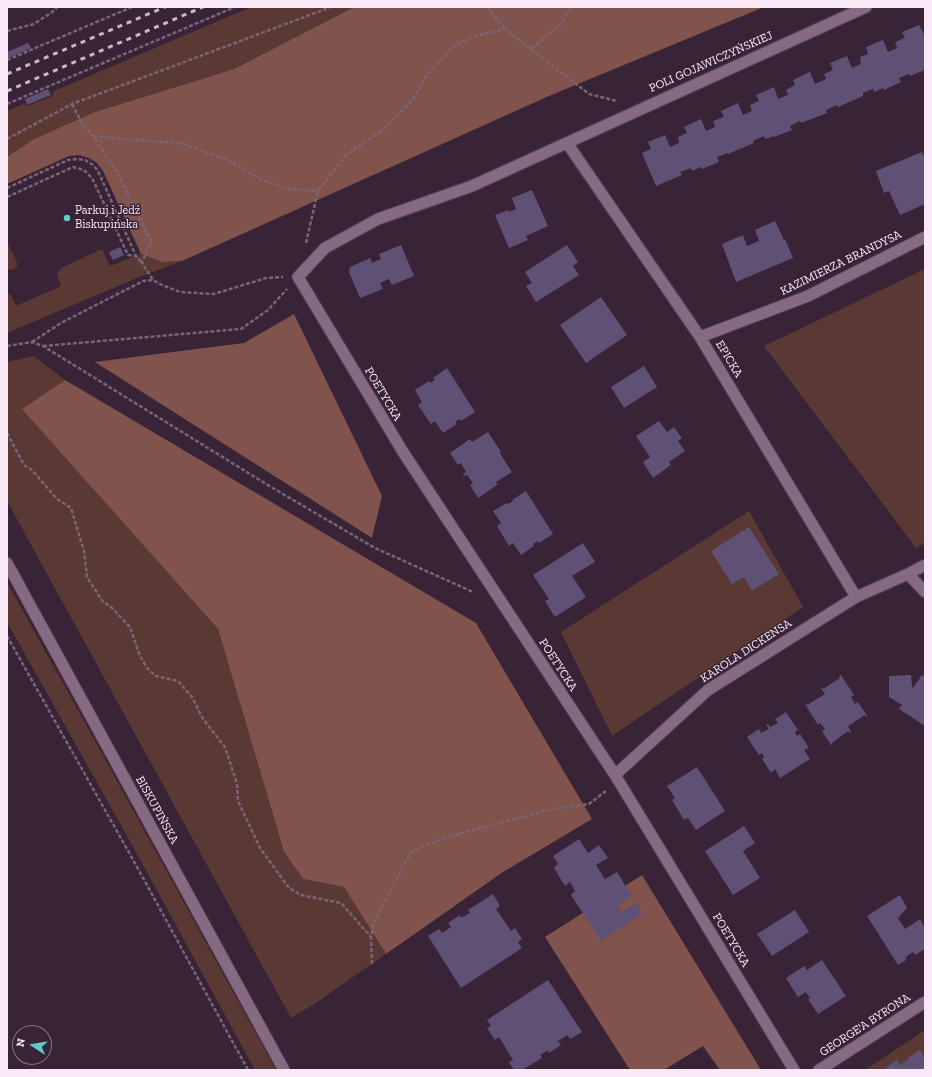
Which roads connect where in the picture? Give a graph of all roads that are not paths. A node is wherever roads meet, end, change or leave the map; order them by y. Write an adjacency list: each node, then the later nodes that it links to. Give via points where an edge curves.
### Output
1 (866, 7): 2 (street, POLI GOJAWICZYŃSKIEJ)
2 (567, 143): 4 (street, POLI GOJAWICZYŃSKIEJ, via 472,186 378,219 326,248); 5 (street, EPICKA)
3 (925, 237): 5 (street, KAZIMIERZA BRANDYSA, via 808,296)
4 (298, 277): 11 (street, POETYCKA, via 403,452)
5 (700, 337): 10 (street, EPICKA)
6 (7, 563): 13 (street, BISKUPIŃSKA)
7 (925, 565): 8 (street, KAROLA DICKENSA)
8 (908, 574): 9 (street); 10 (street, KAROLA DICKENSA)
9 (925, 592)
10 (856, 597): 11 (street, KAROLA DICKENSA, via 708,690)
11 (617, 778): 14 (street, POETYCKA)
12 (925, 1002): 15 (street, GEORGE'A BYRONA)
13 (284, 1070)
14 (794, 1070)
15 (819, 1070)

